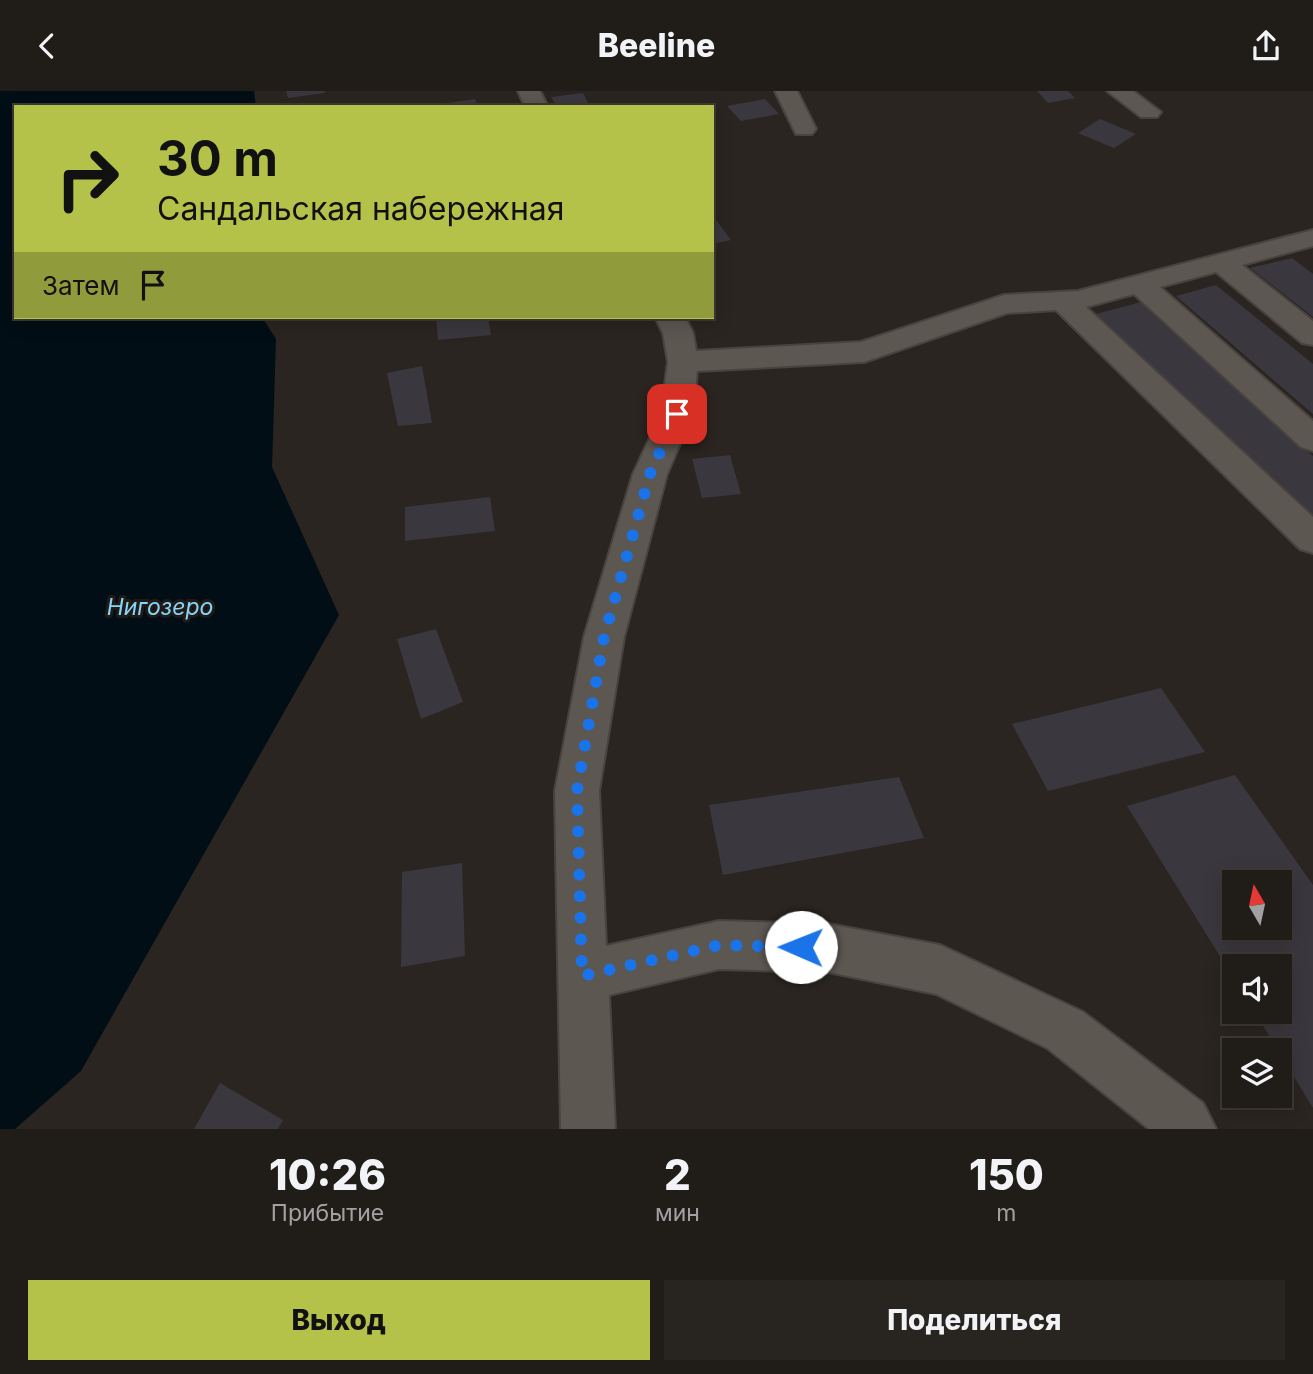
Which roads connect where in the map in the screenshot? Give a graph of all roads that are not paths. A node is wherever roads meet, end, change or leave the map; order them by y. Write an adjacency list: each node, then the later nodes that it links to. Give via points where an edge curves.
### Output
1 (786, 91): 4 (street)
2 (1118, 91): 3 (street)
3 (1149, 112)
4 (804, 129)
5 (1308, 245): 6 (street)
6 (1222, 262): 7 (street); 10 (street)
7 (1140, 284): 8 (street); 12 (street)
8 (1065, 303): 11 (street, via 1004,304 864,352); 13 (street)
9 (671, 319): 11 (street)
10 (1313, 337)
11 (683, 362): 14 (street, via 677,414 650,474 604,637 577,791)
12 (1313, 439)
13 (1313, 539)
14 (582, 976): 15 (street); 16 (street, via 719,945 828,948 940,970 1065,1030)
15 (588, 1129)
16 (1189, 1129)

